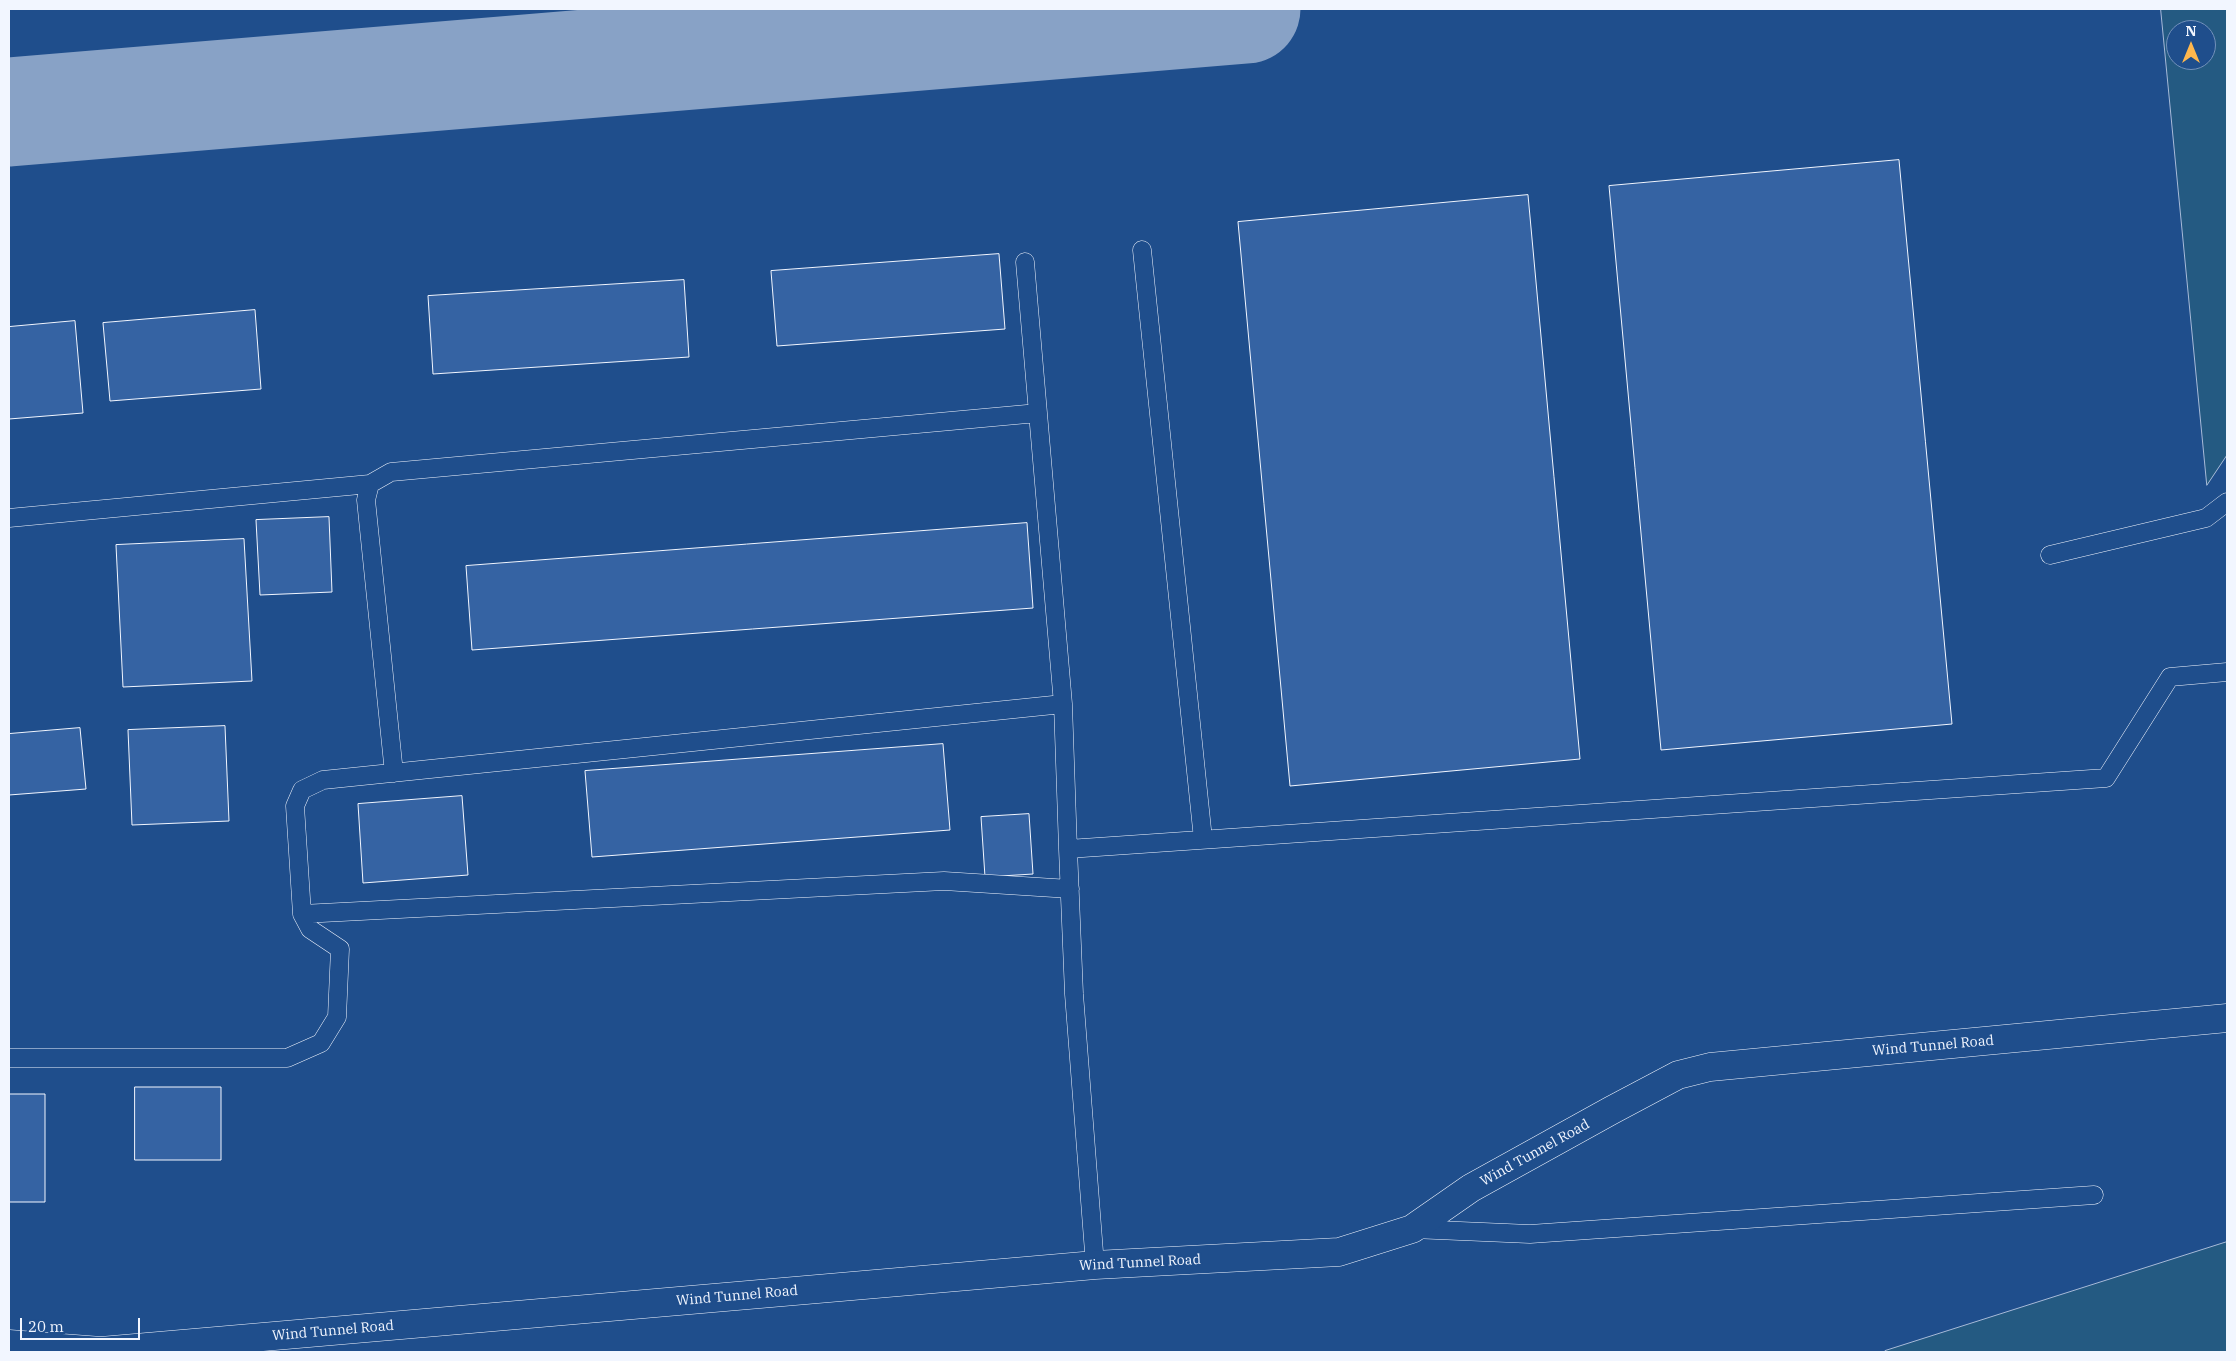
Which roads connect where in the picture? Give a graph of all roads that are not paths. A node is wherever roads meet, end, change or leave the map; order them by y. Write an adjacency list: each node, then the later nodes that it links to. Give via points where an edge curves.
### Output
1 (1142, 250): 11 (lane)
2 (1025, 262): 3 (lane)
3 (1038, 413): 4 (lane, via 391,472); 9 (lane)
4 (370, 484): 6 (lane); 10 (lane, via 366,500)
5 (2227, 502): 7 (lane, via 2206,518)
6 (9, 518)
7 (2050, 554)
8 (2227, 672): 11 (lane, via 2170,677 2106,778)
9 (1063, 704): 10 (lane); 12 (lane)
10 (394, 773): 14 (lane, via 323,780 302,790 295,806)
11 (1203, 840): 12 (lane)
12 (1068, 849): 13 (lane)
13 (1070, 889): 14 (lane, via 944,882); 19 (lane, via 1074,994)
14 (302, 914): 16 (lane, via 310,929 340,949 337,1017 321,1043 288,1058)
15 (2227, 1018): 18 (street, Wind Tunnel Road, via 1710,1066 1678,1075 1604,1115 1471,1188)
16 (9, 1058)
17 (2094, 1195): 18 (lane, via 1530,1234)
18 (1412, 1229): 19 (street, Wind Tunnel Road, via 1339,1252)
19 (1095, 1265): 20 (street, Wind Tunnel Road, via 101,1351)
20 (9, 1344)

